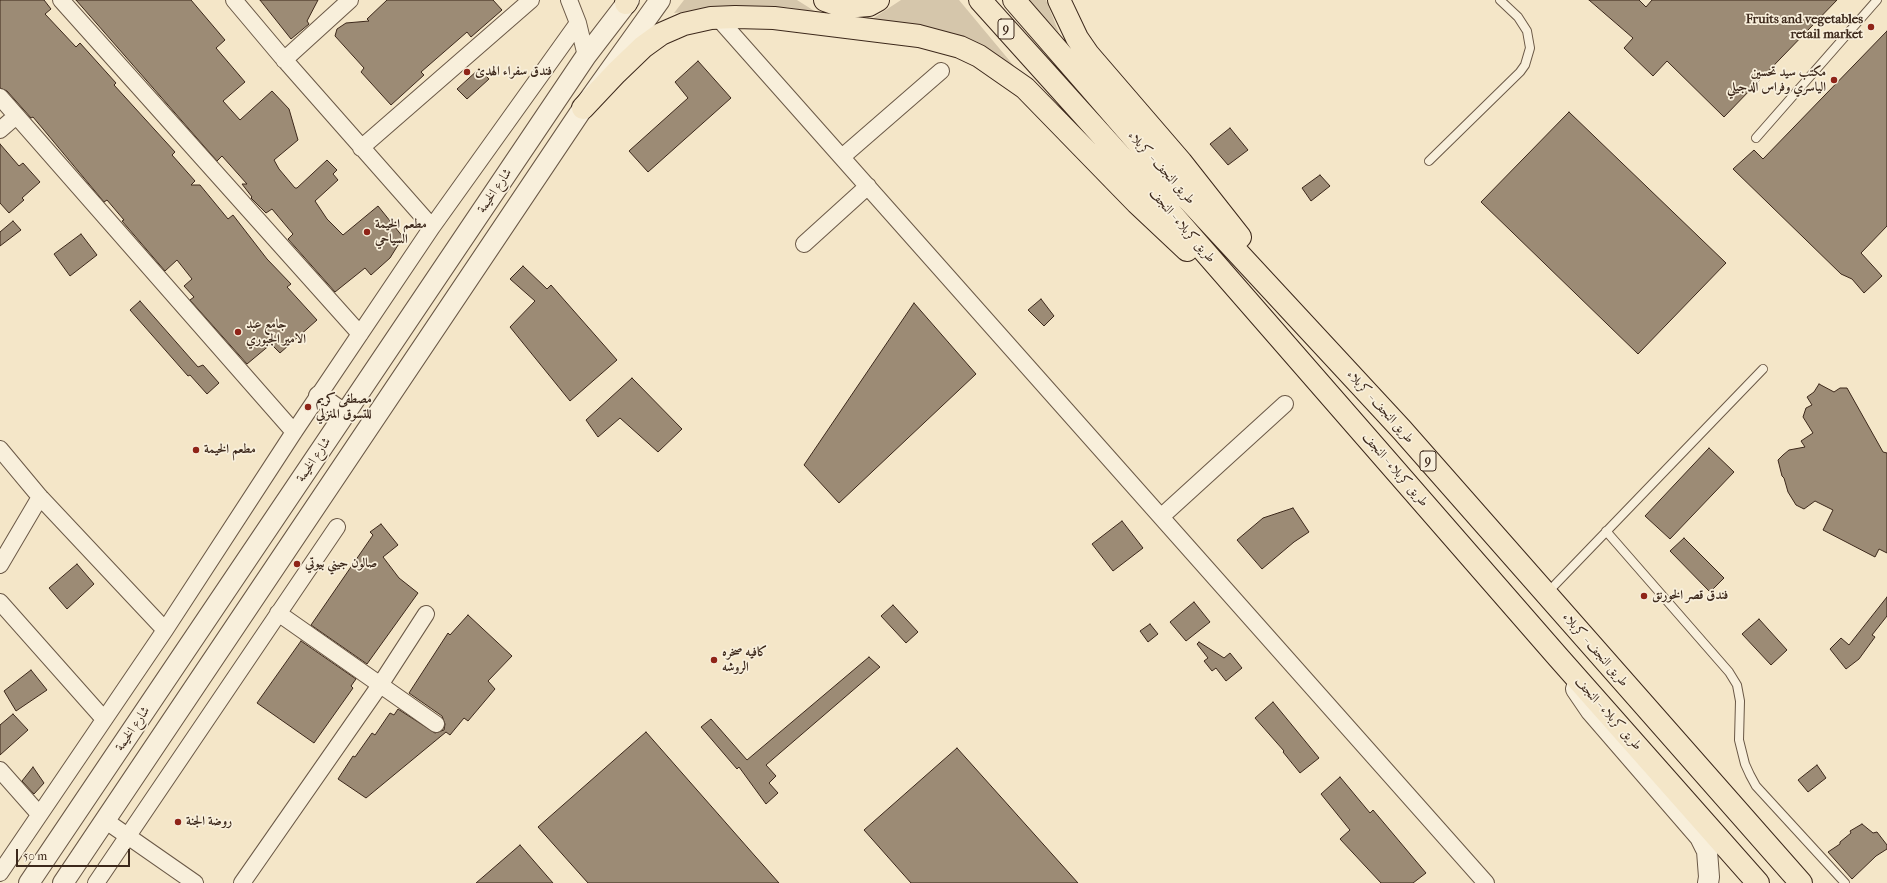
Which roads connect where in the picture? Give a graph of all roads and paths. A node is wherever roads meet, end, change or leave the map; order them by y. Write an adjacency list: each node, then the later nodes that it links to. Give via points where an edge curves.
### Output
1 (61, 0): 32 (street)
2 (234, 0): 18 (street)
3 (350, 0): 18 (street)
4 (531, 0): 25 (street)
5 (569, 0): 16 (street)
6 (660, 0): 21 (street, شارع الخيمة)
7 (825, 0): 8 (highway, via 851,7 869,5)
8 (878, 0)
9 (980, 0): 33 (highway, طريق کربلاء - النجف / 9, via 1138,175)
10 (1014, 0): 31 (highway, طريق النجف - کربلاء / 9, via 1174,184)
11 (1059, 0): 31 (highway, via 1076,38 1088,54 1221,211)
12 (1500, 0): 27 (lane, via 1518,17 1527,31 1530,48 1525,65)
13 (1877, 0): 24 (lane)
14 (627, 1): 17 (street, شارع الخيمة)
15 (718, 18): 21 (highway, via 684,24 661,34 616,72); 26 (street); 33 (highway, via 774,18 919,36 979,56 1025,88 1148,213)
16 (578, 23): 17 (street); 29 (street)
17 (586, 56): 37 (street, شارع الخيمة)
18 (284, 60): 25 (street)
19 (941, 71): 26 (street)
20 (0, 98): 22 (street)
21 (583, 108): 41 (street, شارع الخيمة)
22 (15, 117): 23 (street); 38 (street)
23 (0, 130)
24 (1756, 138)
25 (361, 148): 29 (street)
26 (842, 157): 28 (street)
27 (1429, 161)
28 (868, 186): 30 (street); 43 (street)
29 (432, 228): 32 (street)
30 (804, 244)
31 (1302, 322): 49 (highway, طريق النجف - کربلاء / 9, via 1402,430)
32 (360, 334): 35 (street)
33 (1281, 340): 54 (highway, طريق کربلاء - النجف / 9)
34 (1763, 369): 45 (lane)
35 (318, 396): 37 (street); 38 (street)
36 (1284, 404): 43 (street)
37 (344, 414): 40 (street, شارع الخيمة)
38 (294, 432): 53 (street)
39 (0, 449): 42 (street)
40 (313, 462): 41 (street, via 322,473); 46 (street, شارع الخيمة)
41 (336, 478): 47 (street, شارع الخيمة)
42 (40, 496): 48 (street); 53 (street)
43 (1162, 516): 68 (street)
44 (337, 527): 51 (street)
45 (1606, 531): 49 (lane); 72 (lane, via 1729,672 1737,685 1740,701 1739,740 1745,764 1756,786)
46 (262, 537): 47 (street, via 276,542); 63 (street, شارع الخيمة)
47 (286, 552): 60 (street, شارع الخيمة)
48 (0, 565)
49 (1546, 594): 71 (highway, طريق النجف - کربلاء / 9)
50 (0, 602): 56 (street)
51 (278, 613): 55 (street); 61 (street)
52 (426, 614): 55 (street)
53 (165, 630): 56 (street)
54 (1558, 657): 69 (street, via 1591,711 1700,837 1708,851); 70 (highway, طريق کربلاء - النجف / 9)
55 (380, 684): 57 (street); 67 (street)
56 (103, 718): 59 (street)
57 (436, 724)
58 (0, 770): 59 (street)
59 (39, 814): 62 (street)
60 (106, 821): 61 (street); 64 (street, شارع الخيمة)
61 (128, 836): 65 (street); 66 (street)
62 (0, 873)
63 (29, 883)
64 (63, 883)
65 (96, 883)
66 (195, 883)
67 (242, 883)
68 (1486, 883)
69 (1708, 883)
70 (1758, 883)
71 (1801, 883)
72 (1845, 883)

